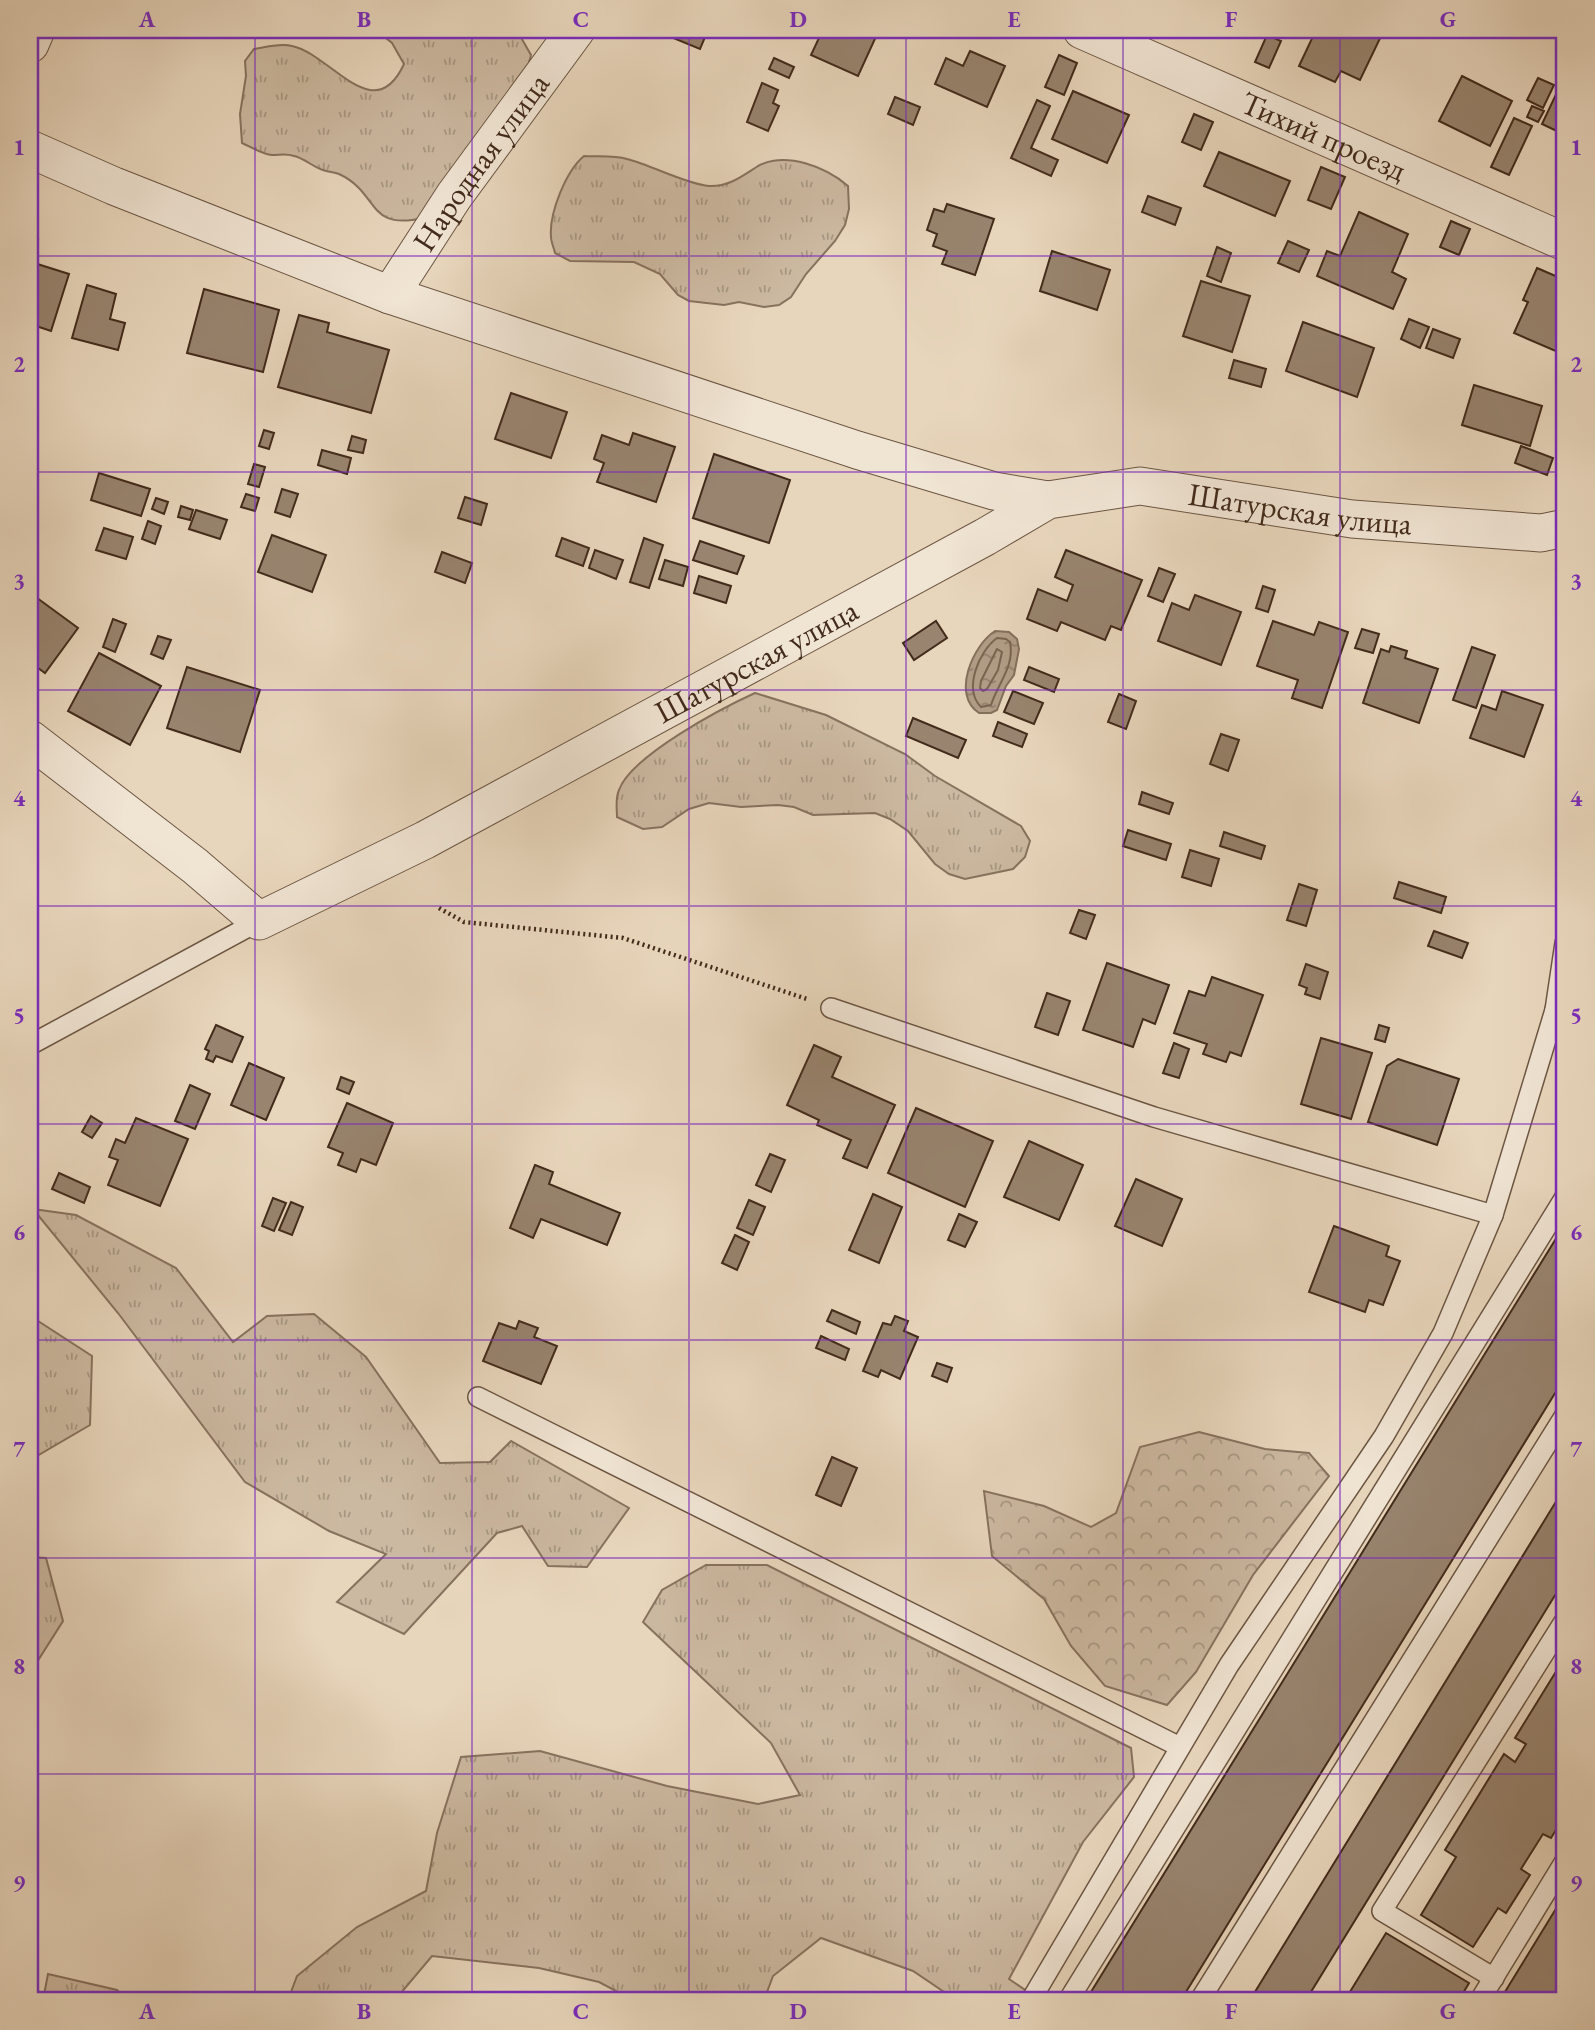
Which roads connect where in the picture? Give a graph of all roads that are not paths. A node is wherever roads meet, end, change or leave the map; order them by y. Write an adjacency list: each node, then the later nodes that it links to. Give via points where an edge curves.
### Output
1 (36, 30): 4 (street)
2 (576, 30): 7 (street, Народная улица, via 454,195)
3 (1082, 30): 6 (street, Тихий проезд)
4 (30, 44)
5 (30, 149): 7 (street)
6 (1565, 242)
7 (390, 295): 8 (street, via 857,450 994,491)
8 (1048, 500): 9 (street, Шатурская улица, via 1140,486 1352,519 1541,533); 11 (street, Шатурская улица, via 425,840)
9 (1565, 528)
10 (30, 739): 11 (street)
11 (259, 921): 16 (lane)
12 (1565, 943): 14 (lane)
13 (831, 1007): 18 (lane, via 1154,1117)
14 (1555, 1010): 15 (lane); 18 (lane)
15 (1565, 1030)
16 (30, 1045)
17 (1565, 1197): 25 (lane)
18 (1493, 1215): 22 (lane, via 1443,1333 1384,1436 1229,1665)
19 (478, 1397): 22 (lane)
20 (1565, 1415): 27 (lane)
21 (1565, 1620): 24 (lane, via 1382,1911)
22 (1180, 1747): 26 (lane)
23 (1565, 1861): 24 (lane)
24 (1494, 1978): 28 (lane)
25 (1071, 1996)
26 (1031, 2000)
27 (1200, 2000)
28 (1480, 2000)

